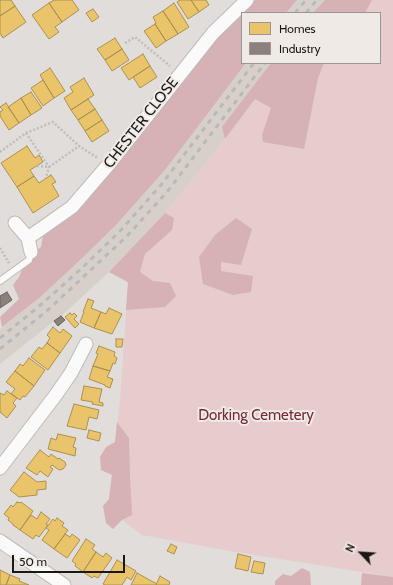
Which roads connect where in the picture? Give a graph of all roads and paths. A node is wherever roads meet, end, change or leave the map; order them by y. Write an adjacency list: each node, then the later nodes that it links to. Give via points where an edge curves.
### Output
1 (247, 0): 3 (street, CHESTER CLOSE, via 213,33)
2 (125, 43): 3 (path, via 135,37)
3 (180, 74): 7 (street, CHESTER CLOSE)
4 (26, 133): 5 (path, via 53,122); 6 (path); 9 (path)
5 (79, 146): 7 (path); 9 (path)
6 (0, 152)
7 (109, 164): 12 (street, CHESTER CLOSE, via 72,208)
8 (37, 166): 9 (path)
9 (49, 167): 10 (path)
10 (46, 178)
11 (15, 223): 12 (street)
12 (28, 238): 14 (street)
13 (0, 248): 15 (path)
14 (31, 252): 15 (lane, via 29,260)
15 (14, 271): 16 (lane)
16 (0, 281)
17 (86, 344): 18 (street, via 71,373)
18 (0, 468)
19 (0, 541): 20 (street)
20 (64, 585)

